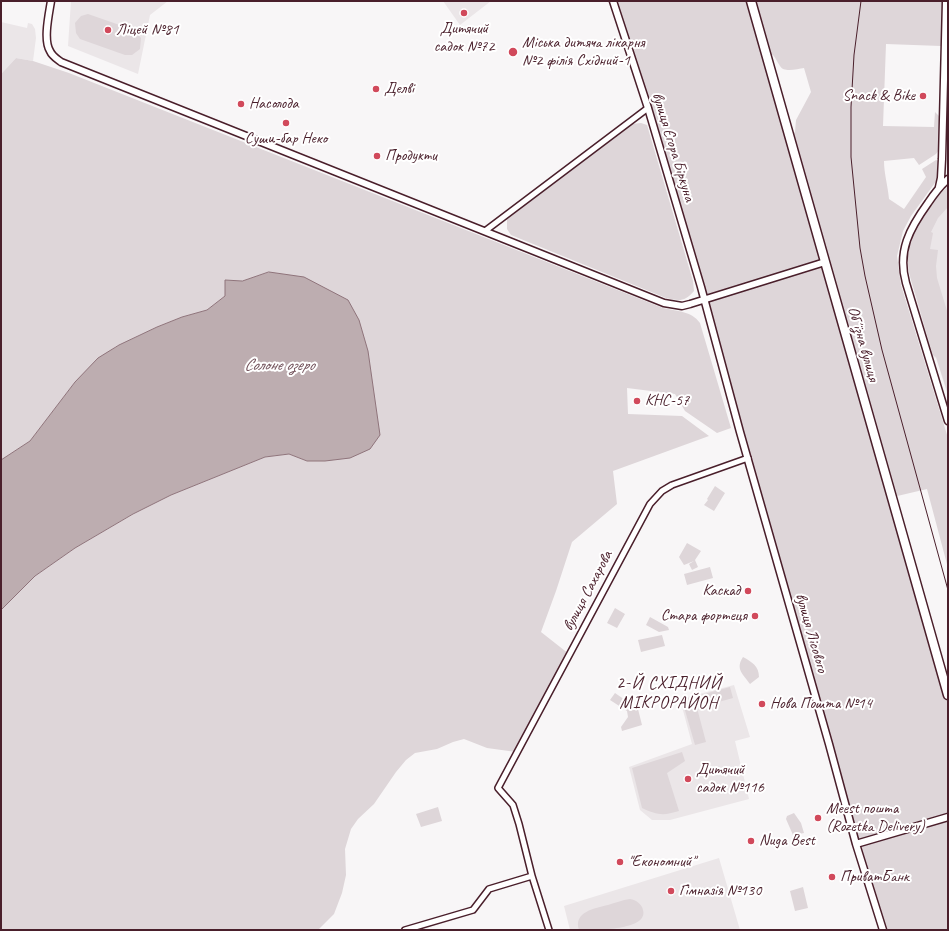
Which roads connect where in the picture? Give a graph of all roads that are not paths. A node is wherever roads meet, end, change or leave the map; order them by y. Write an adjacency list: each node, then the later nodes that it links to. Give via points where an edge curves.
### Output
1 (51, 1): 8 (street, via 47,30 48,47 61,62)
2 (613, 1): 5 (street, вулиця Єгора Біркуна)
3 (751, 1): 9 (main road, Обʼїзна вулиця)
4 (946, 1): 7 (street, via 942,159)
5 (648, 108): 8 (street); 10 (street, вулиця Єгора Біркуна)
6 (948, 178): 7 (street)
7 (938, 189): 11 (street, via 915,220 908,235 903,265)
8 (485, 231): 10 (street, via 664,303 682,306)
9 (825, 262): 10 (street); 13 (main road, Обʼїзна вулиця)
10 (705, 300): 12 (street, вулиця Єгора Біркуна)
11 (948, 421)
12 (748, 458): 15 (street, вулиця Лісового); 16 (street, вулиця Сахарова, via 672,485 650,504 498,788 513,805)
13 (948, 695)
14 (948, 817): 15 (street)
15 (856, 844): 19 (street, вулиця Лісового)
16 (532, 876): 17 (street, via 489,889 473,910); 18 (street)
17 (405, 930)
18 (549, 930)
19 (883, 930)

